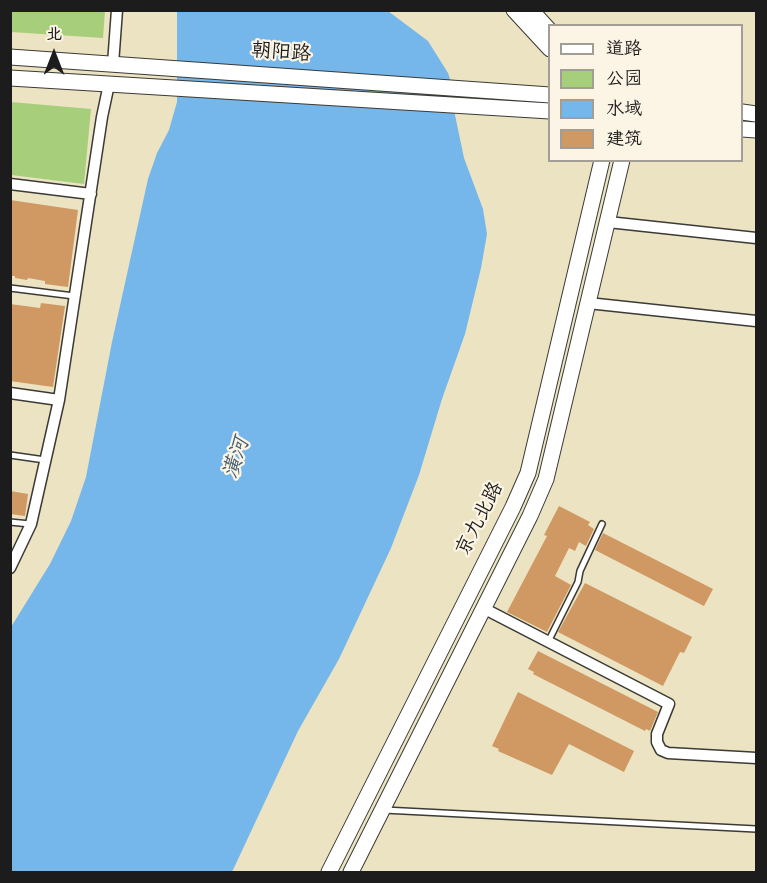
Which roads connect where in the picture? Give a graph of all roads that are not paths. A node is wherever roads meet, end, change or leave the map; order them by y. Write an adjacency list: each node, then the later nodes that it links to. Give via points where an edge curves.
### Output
1 (117, 10): 7 (street)
2 (514, 10): 5 (main road)
3 (531, 10): 4 (main road)
4 (548, 30)
5 (548, 48)
6 (10, 57): 7 (main road, 朝阳路)
7 (113, 64): 10 (main road, 朝阳路)
8 (10, 78): 9 (main road, 朝阳路)
9 (109, 84): 11 (main road, 朝阳路); 15 (street)
10 (548, 95)
11 (548, 111)
12 (602, 162): 35 (main road, 京九北路, via 528,472)
13 (622, 162): 16 (main road, 京九北路)
14 (10, 184): 15 (street)
15 (92, 194): 19 (street)
16 (608, 222): 17 (street); 20 (main road, 京九北路)
17 (756, 238)
18 (10, 288): 19 (lane)
19 (75, 296): 23 (street)
20 (588, 303): 21 (street); 30 (main road, 京九北路, via 546,479)
21 (756, 321)
22 (10, 393): 23 (street)
23 (59, 400): 25 (street)
24 (10, 455): 25 (lane)
25 (45, 460): 27 (street)
26 (10, 522): 27 (lane)
27 (31, 524): 29 (street)
28 (602, 524): 31 (lane)
29 (10, 568)
30 (483, 608): 31 (street); 33 (main road, 京九北路)
31 (548, 642): 32 (street, via 669,704 657,734 661,750)
32 (756, 758)
33 (382, 809): 34 (lane); 36 (main road, 京九北路)
34 (756, 829)
35 (329, 873)
36 (351, 873)

